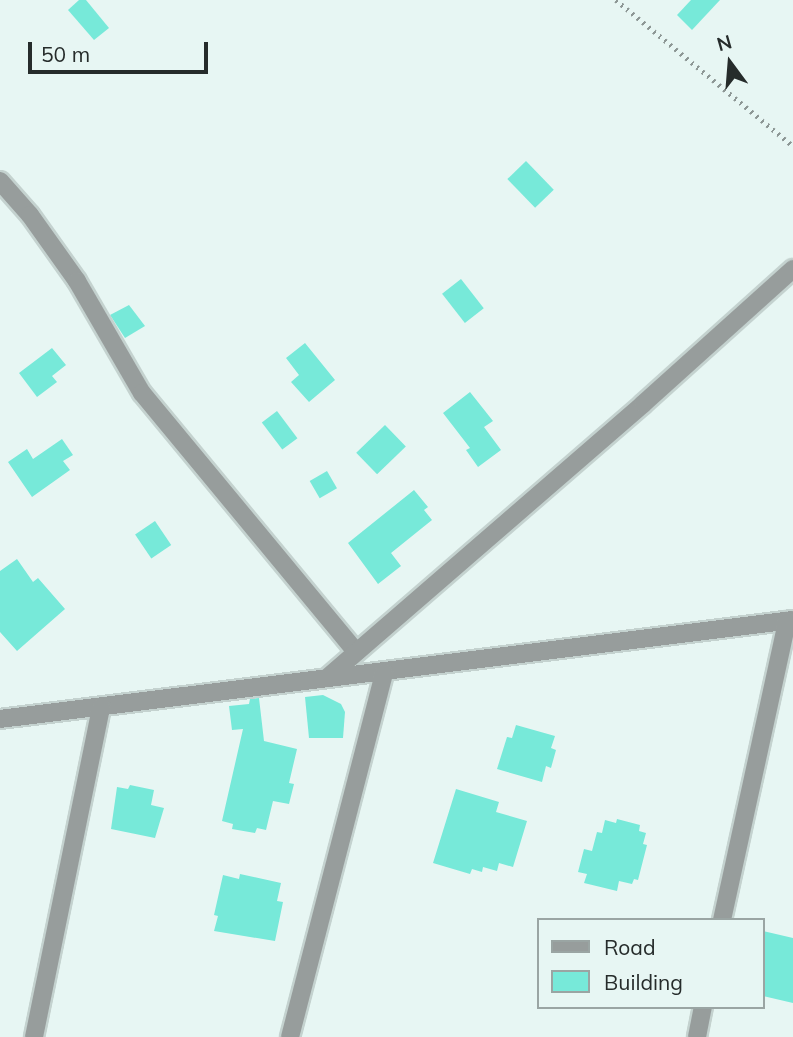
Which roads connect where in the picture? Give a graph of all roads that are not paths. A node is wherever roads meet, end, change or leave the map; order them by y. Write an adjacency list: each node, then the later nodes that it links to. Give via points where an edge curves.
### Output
1 (0, 181): 4 (street, via 77,281 142,393)
2 (793, 269): 4 (street)
3 (790, 621): 5 (street); 9 (street)
4 (355, 652): 6 (street)
5 (384, 673): 6 (street); 12 (street)
6 (328, 677): 7 (street)
7 (101, 707): 8 (street); 11 (street)
8 (0, 719)
9 (722, 918)
10 (703, 1009): 13 (street)
11 (34, 1037)
12 (290, 1037)
13 (697, 1037)

